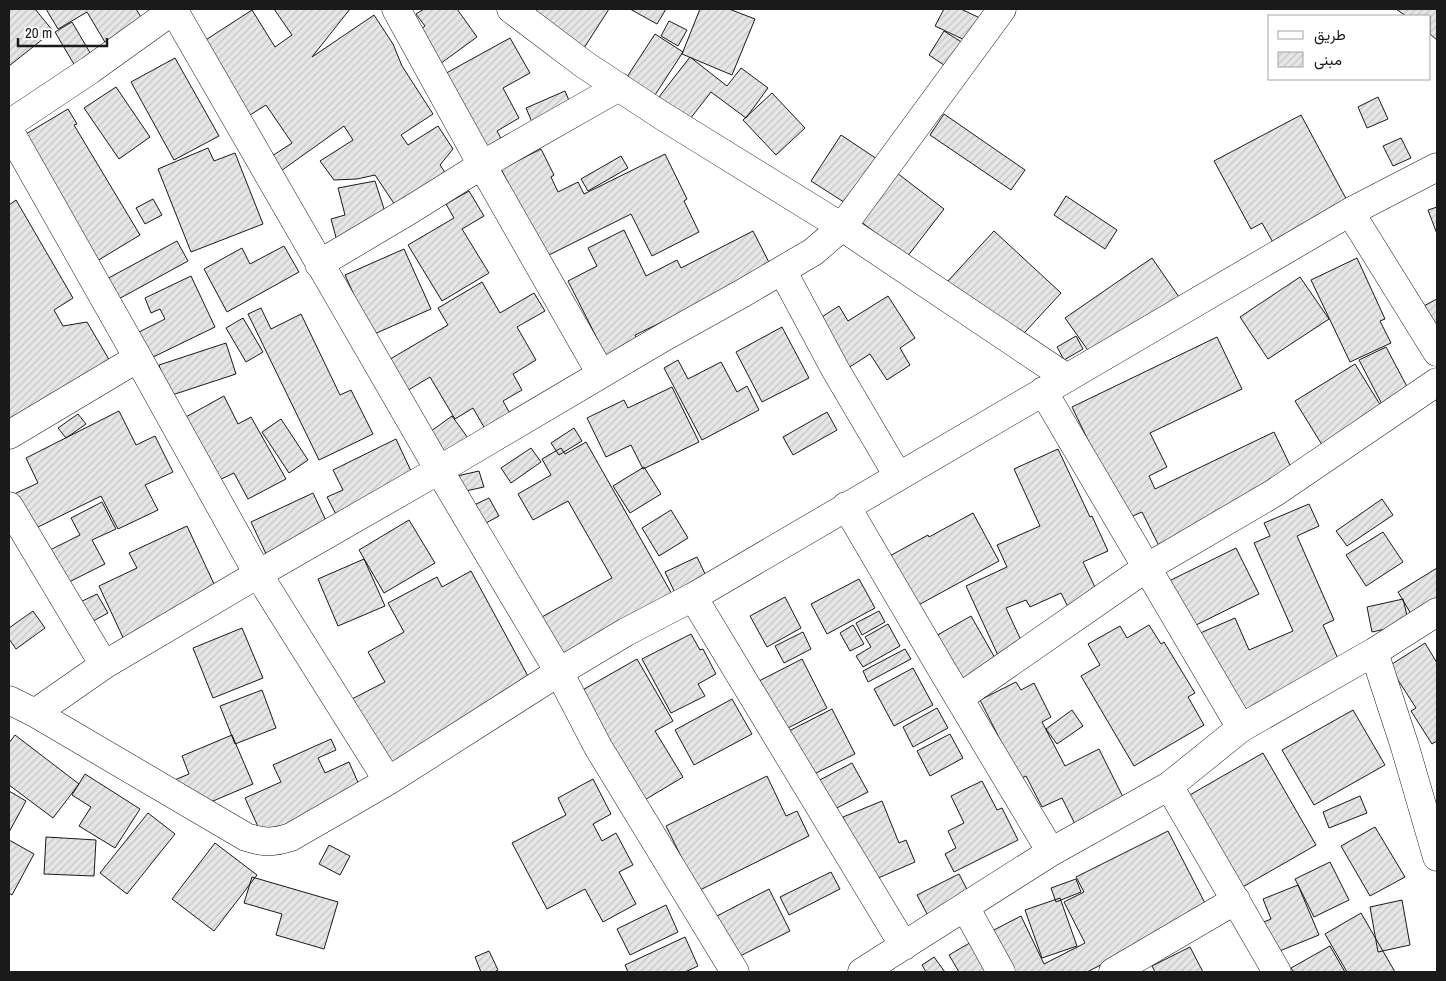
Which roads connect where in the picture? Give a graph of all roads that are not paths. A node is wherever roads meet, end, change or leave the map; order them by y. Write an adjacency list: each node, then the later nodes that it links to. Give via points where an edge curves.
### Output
1 (174, 9): 6 (street); 12 (street)
2 (396, 9): 8 (street)
3 (511, 9): 5 (street)
4 (1002, 9): 11 (street)
5 (619, 87): 8 (street); 11 (street)
6 (9, 124)
7 (9, 130): 15 (street)
8 (482, 165): 12 (street); 16 (street)
9 (1437, 167): 10 (street)
10 (1350, 212): 14 (street); 17 (street)
11 (842, 227): 13 (street, via 813,252); 17 (street)
12 (319, 264): 21 (street)
13 (782, 270): 16 (street); 22 (street, via 835,370)
14 (1437, 352)
15 (138, 358): 20 (street); 26 (street)
16 (601, 374): 21 (street)
17 (1067, 378): 19 (street)
18 (1437, 382): 25 (street, via 1274,492)
19 (1043, 391): 22 (street); 25 (street)
20 (9, 435)
21 (439, 470): 26 (street); 31 (street)
22 (898, 476): 24 (street)
23 (9, 506): 30 (street)
24 (846, 506): 27 (street); 32 (street)
25 (1146, 568): 32 (street); 35 (street)
26 (258, 574): 30 (street); 36 (street)
27 (693, 597): 31 (street); 42 (street)
28 (1437, 612): 29 (street)
29 (1374, 652): 35 (street); 39 (street)
30 (104, 665): 34 (street)
31 (559, 672): 36 (street); 43 (street, via 598,747)
32 (959, 698): 38 (street)
33 (9, 700): 34 (street)
34 (35, 713): 36 (street, via 246,837 262,842 277,842 291,837)
35 (1241, 728): 37 (street)
36 (388, 781)
37 (1169, 786): 38 (street); 40 (street)
38 (1051, 852): 41 (street)
39 (1437, 857)
40 (1236, 900): 46 (street); 47 (street)
41 (965, 907): 42 (street); 45 (street)
42 (904, 946): 44 (street)
43 (735, 972)
44 (862, 972)
45 (1002, 972)
46 (1113, 972)
47 (1277, 972)

